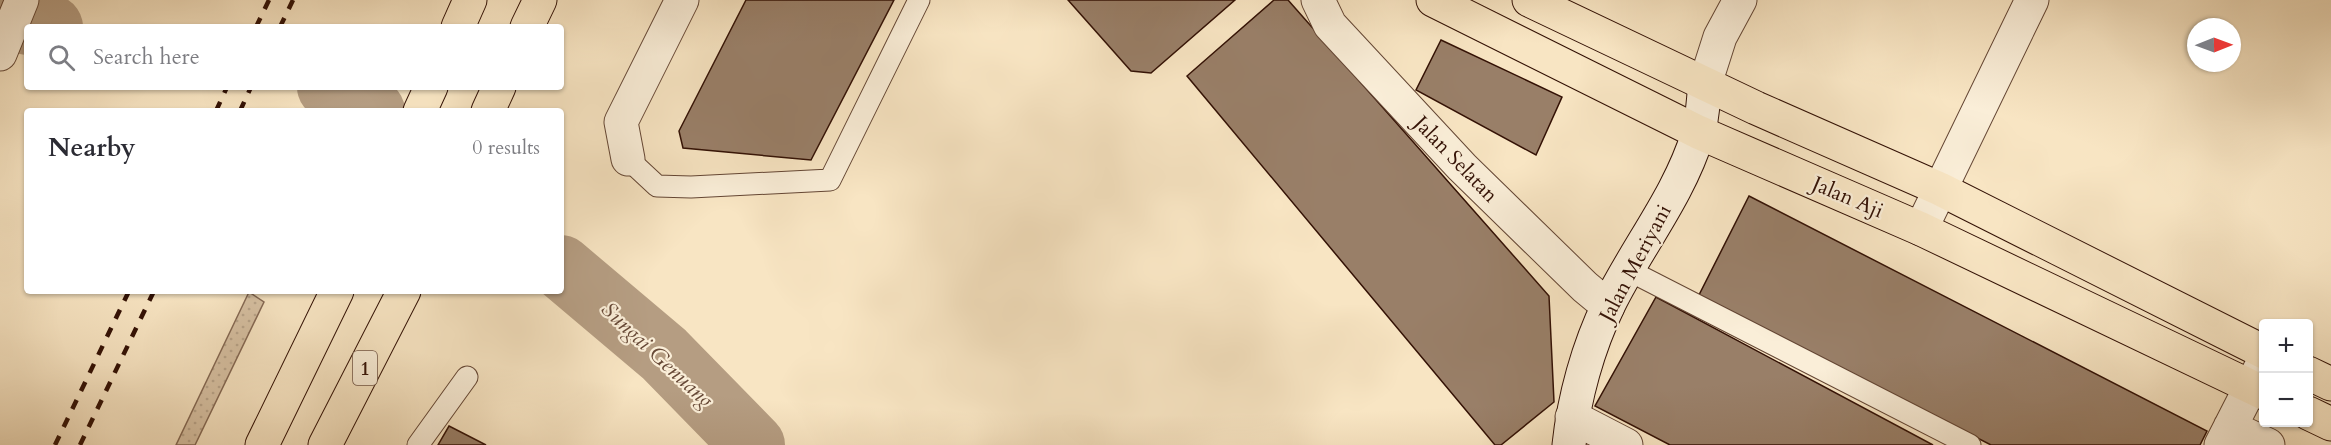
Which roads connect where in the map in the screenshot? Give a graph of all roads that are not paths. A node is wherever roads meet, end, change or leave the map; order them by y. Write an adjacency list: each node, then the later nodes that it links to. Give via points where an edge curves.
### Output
1 (22, 0): 13 (street)
2 (470, 0): 11 (main road)
3 (540, 0): 12 (main road)
4 (682, 0): 20 (street, via 621,122)
5 (919, 0): 20 (lane, via 830,180 657,186)
6 (1318, 0): 26 (street, Jalan Selatan, via 1330,25 1462,167)
7 (1433, 0): 19 (main road, Jalan Aji)
8 (1529, 0): 14 (main road, Jalan Aji)
9 (1740, 0): 14 (street, Jalan Meriyani, via 1720,37)
10 (2031, 0): 21 (street)
11 (459, 24)
12 (528, 24)
13 (0, 54)
14 (1705, 84): 19 (street, Jalan Meriyani); 21 (main road, Jalan Aji)
15 (429, 90): 17 (main road)
16 (498, 90): 18 (main road)
17 (421, 108)
18 (489, 108)
19 (1698, 132): 22 (main road, Jalan Aji); 23 (street, Jalan Meriyani, via 1678,186)
20 (628, 159)
21 (1940, 189): 22 (street); 27 (main road, Jalan Aji)
22 (1921, 229): 30 (main road, Jalan Aji)
23 (1628, 270): 26 (street, Jalan Meriyani); 40 (lane)
24 (336, 294): 36 (main road)
25 (402, 294): 37 (main road, 1)
26 (1608, 306): 34 (street, Jalan Meriyani, via 1585,368)
27 (2259, 349)
28 (2313, 375): 31 (main road)
29 (467, 377): 38 (lane)
30 (2259, 380): 35 (street)
31 (2331, 384)
32 (2313, 415): 33 (main road)
33 (2331, 424)
34 (1570, 431): 39 (street)
35 (2226, 436): 41 (street)
36 (262, 445)
37 (325, 445)
38 (418, 445)
39 (1626, 445)
40 (1970, 445)
41 (2268, 445)

